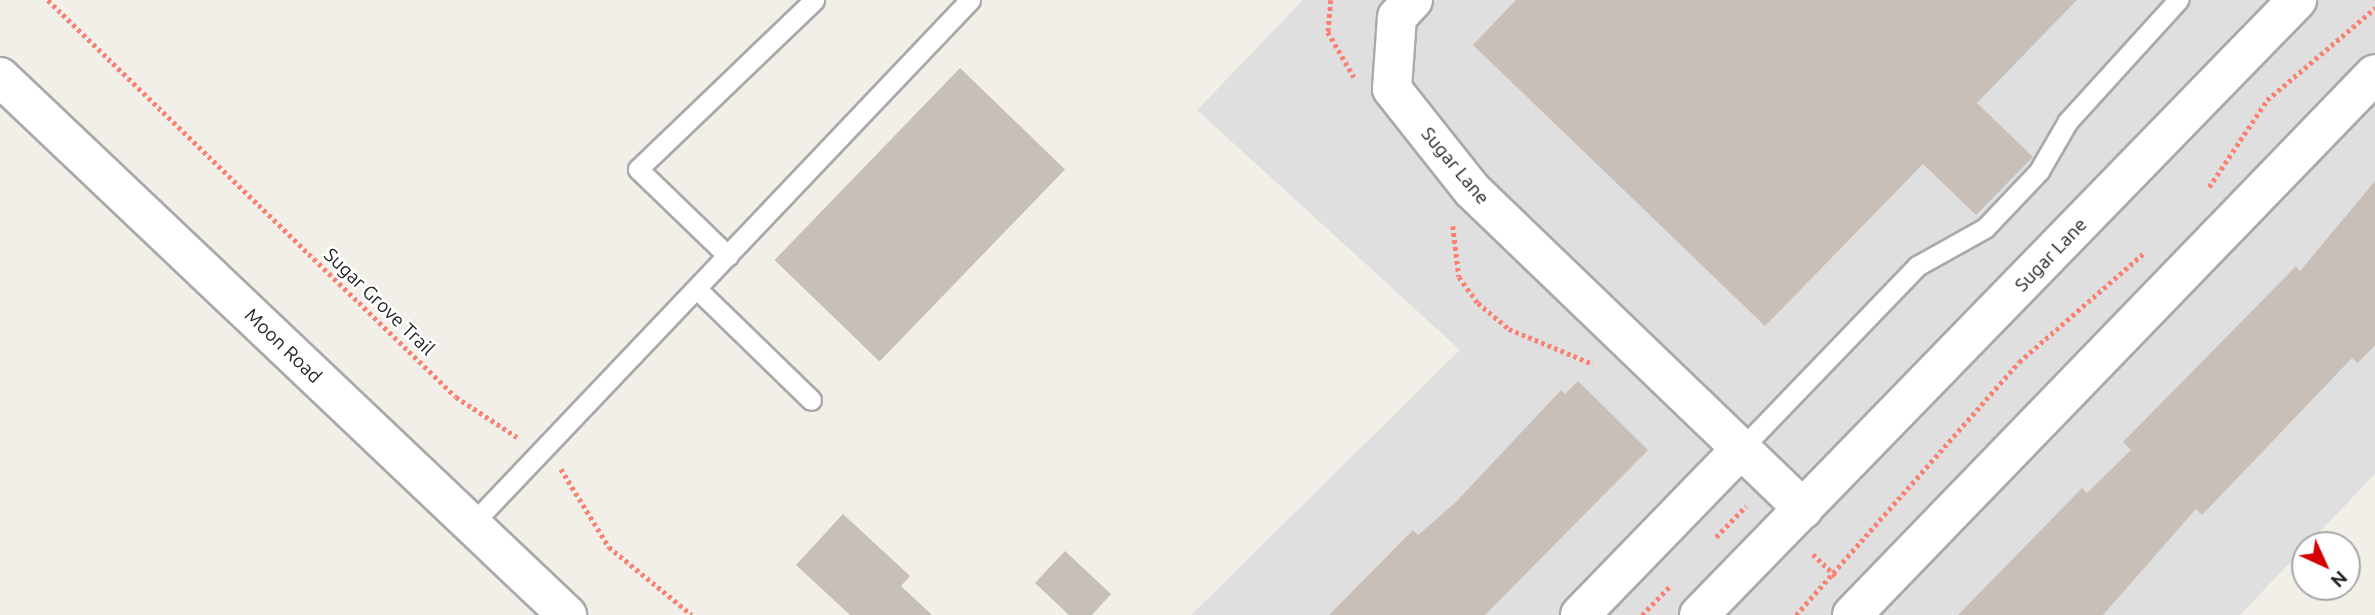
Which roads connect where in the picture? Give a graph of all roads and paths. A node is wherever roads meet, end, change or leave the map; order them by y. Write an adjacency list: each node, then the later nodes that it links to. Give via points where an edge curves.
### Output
1 (48, 0): 16 (path, Sugar Grove Trail, via 456,397)
2 (814, 0): 12 (lane, via 638,169)
3 (970, 0): 12 (lane)
4 (1413, 0): 15 (street, Sugar Lane, via 1397,17 1392,89 1472,190)
5 (2178, 0): 15 (lane, via 2068,121 2039,171 1985,228 1917,267)
6 (2297, 0): 17 (street, Sugar Lane)
7 (2375, 8): 10 (path, via 2267,100)
8 (2375, 74): 24 (street)
9 (0, 77): 18 (street, Moon Road)
10 (2200, 199)
11 (2150, 248): 23 (path, via 2019,362)
12 (728, 256): 13 (lane)
13 (698, 289): 14 (lane); 16 (lane)
14 (811, 400)
15 (1742, 448): 17 (street, Sugar Lane); 21 (street)
16 (541, 455): 18 (lane); 20 (path, Sugar Grove Trail, via 564,471 609,547)
17 (1803, 509): 22 (street, Sugar Lane)
18 (472, 524): 19 (street, Moon Road)
19 (567, 615)
20 (692, 615)
21 (1580, 615)
22 (1699, 615)
23 (1796, 615)
24 (1852, 615)

